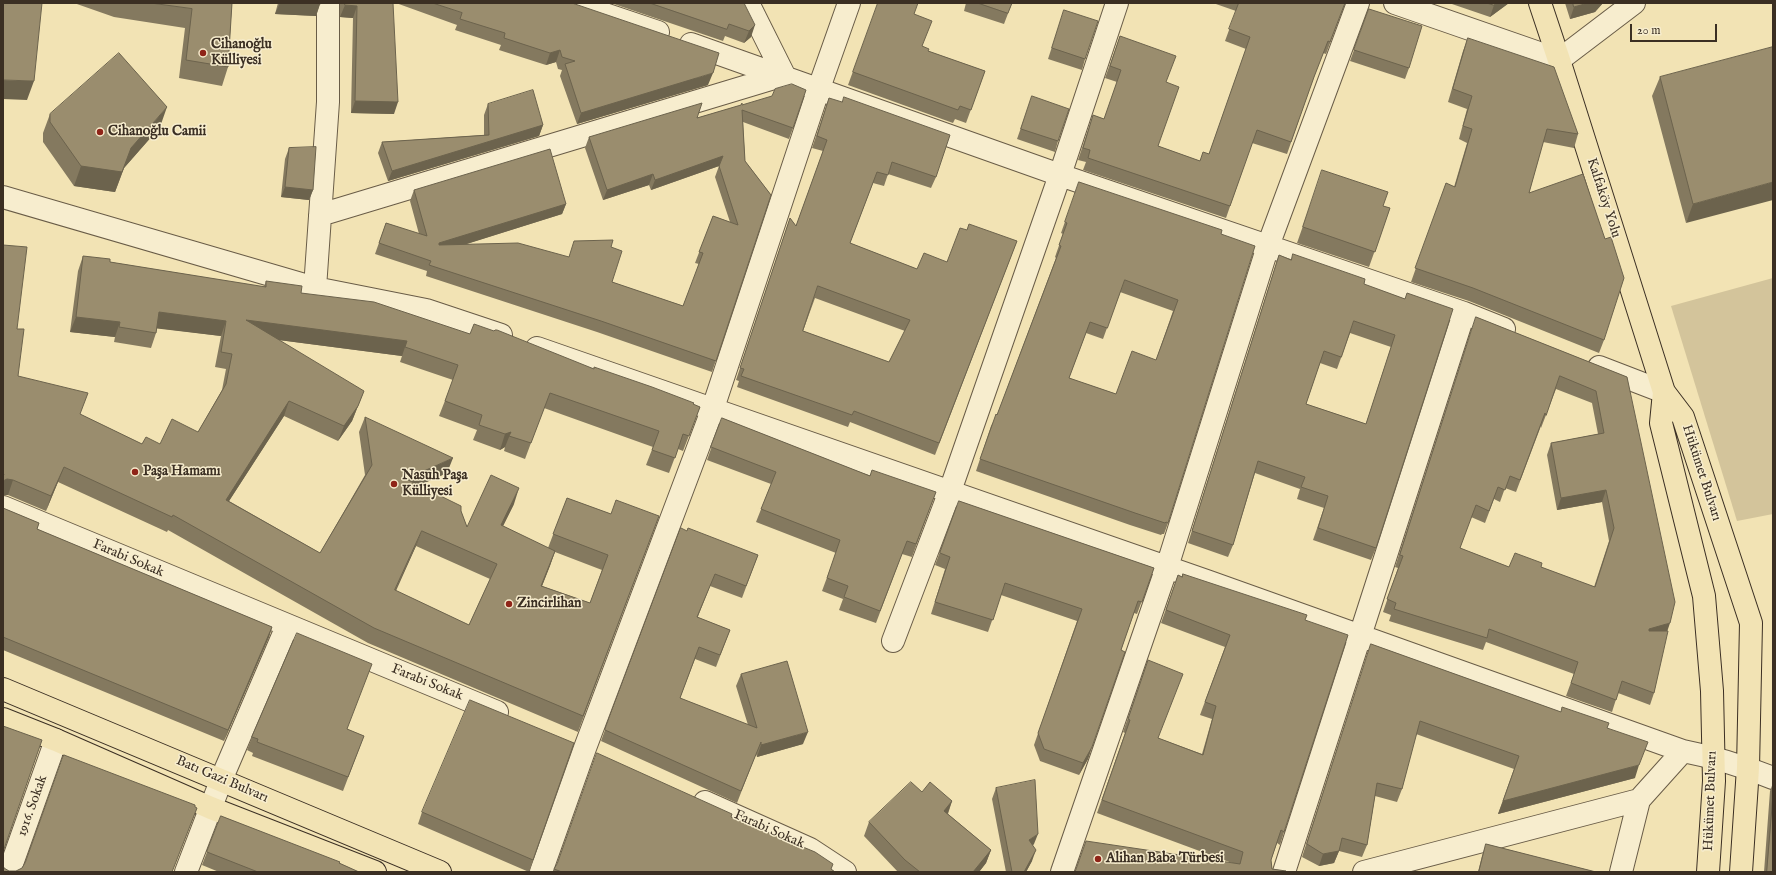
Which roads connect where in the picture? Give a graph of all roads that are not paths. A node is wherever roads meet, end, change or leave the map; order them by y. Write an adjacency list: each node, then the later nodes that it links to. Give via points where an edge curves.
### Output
1 (328, 3): 15 (street, via 328,102)
2 (572, 3): 11 (street)
3 (748, 3): 11 (street)
4 (849, 3): 12 (street)
5 (1117, 3): 13 (street)
6 (1358, 3): 16 (street)
7 (1395, 3): 10 (street)
8 (1540, 3): 10 (main road, Kalfaköy Yolu)
9 (1634, 3): 10 (street)
10 (1559, 60): 21 (main road, Kalfaköy Yolu)
11 (784, 75): 12 (street); 15 (street)
12 (819, 88): 13 (street); 22 (street)
13 (1060, 175): 16 (street); 23 (street)
14 (3, 197): 17 (street)
15 (320, 215): 17 (street)
16 (1268, 246): 18 (street); 25 (street)
17 (314, 288): 22 (street, via 426,310)
18 (1464, 313): 19 (street); 27 (street)
19 (1523, 336)
20 (1582, 360): 21 (street)
21 (1664, 392): 36 (main road, Hükümet Bulvarı, via 1661,423 1704,596 1712,691); 37 (main road, Hükümet Bulvarı, via 1683,417 1751,623)
22 (713, 408): 23 (street); 34 (street)
23 (950, 491): 25 (street); 28 (street)
24 (3, 507): 26 (street, Farabi Sokak)
25 (1167, 567): 27 (street); 49 (street)
26 (287, 626): 30 (street, Farabi Sokak); 39 (street)
27 (1360, 635): 35 (street); 50 (street)
28 (893, 641)
29 (3, 689): 39 (main road, Batı Gazi Bulvarı)
30 (512, 718)
31 (3, 719): 33 (main road, Batı Gazi Bulvarı)
32 (563, 739): 34 (street)
33 (56, 740): 42 (main road, Batı Gazi Bulvarı); 44 (street, 1916. Sokak)
34 (592, 751): 47 (street)
35 (1683, 751): 36 (street); 41 (street)
36 (1712, 757): 37 (street); 53 (main road, Hükümet Bulvarı, via 1714,781)
37 (1748, 768): 38 (street); 54 (main road, Hükümet Bulvarı)
38 (1773, 778)
39 (222, 780): 42 (street); 46 (main road, Batı Gazi Bulvarı)
40 (687, 794): 48 (street, Farabi Sokak, via 810,849)
41 (1638, 800): 51 (street); 52 (street)
42 (211, 808): 43 (main road, Batı Gazi Bulvarı); 45 (street)
43 (364, 870)
44 (9, 872)
45 (186, 872)
46 (440, 872)
47 (541, 872)
48 (845, 872)
49 (1062, 872)
50 (1284, 872)
51 (1364, 872)
52 (1621, 872)
53 (1708, 872)
54 (1741, 872)

